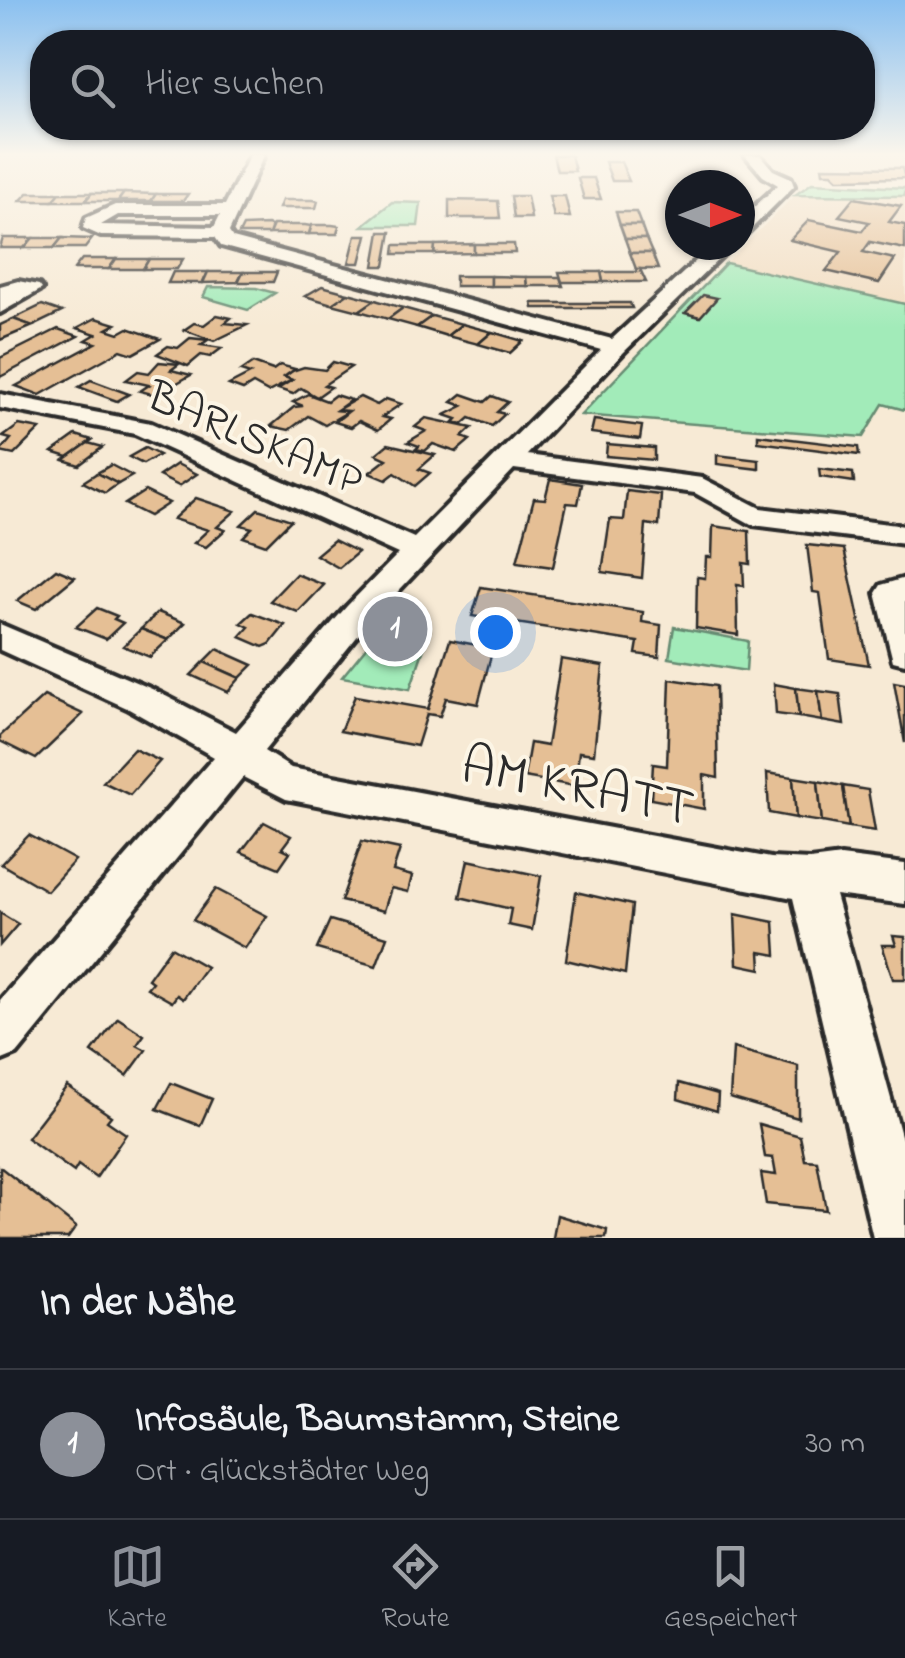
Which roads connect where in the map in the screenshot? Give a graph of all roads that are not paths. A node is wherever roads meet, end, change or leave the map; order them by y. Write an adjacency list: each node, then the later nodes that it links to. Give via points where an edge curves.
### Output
1 (109, 213): 3 (street, via 92,228)
2 (230, 213): 3 (street)
3 (220, 232): 7 (street, via 236,246)
4 (708, 260): 7 (street)
5 (0, 293): 6 (street, via 32,289)
6 (0, 307)
7 (616, 347): 9 (street)
8 (0, 402): 11 (street, BARLSKAMP, via 142,428)
9 (507, 460): 10 (street, via 702,486 753,516); 11 (street)
10 (905, 535)
11 (416, 550): 15 (street)
12 (905, 589): 14 (street, via 892,593)
13 (0, 636): 15 (street, AM KRATT)
14 (905, 652)
15 (238, 754): 16 (street, AM KRATT, via 286,783); 18 (street)
16 (810, 880): 17 (street, AM KRATT, via 842,875); 19 (street)
17 (905, 884)
18 (0, 1036)
19 (901, 1238)

